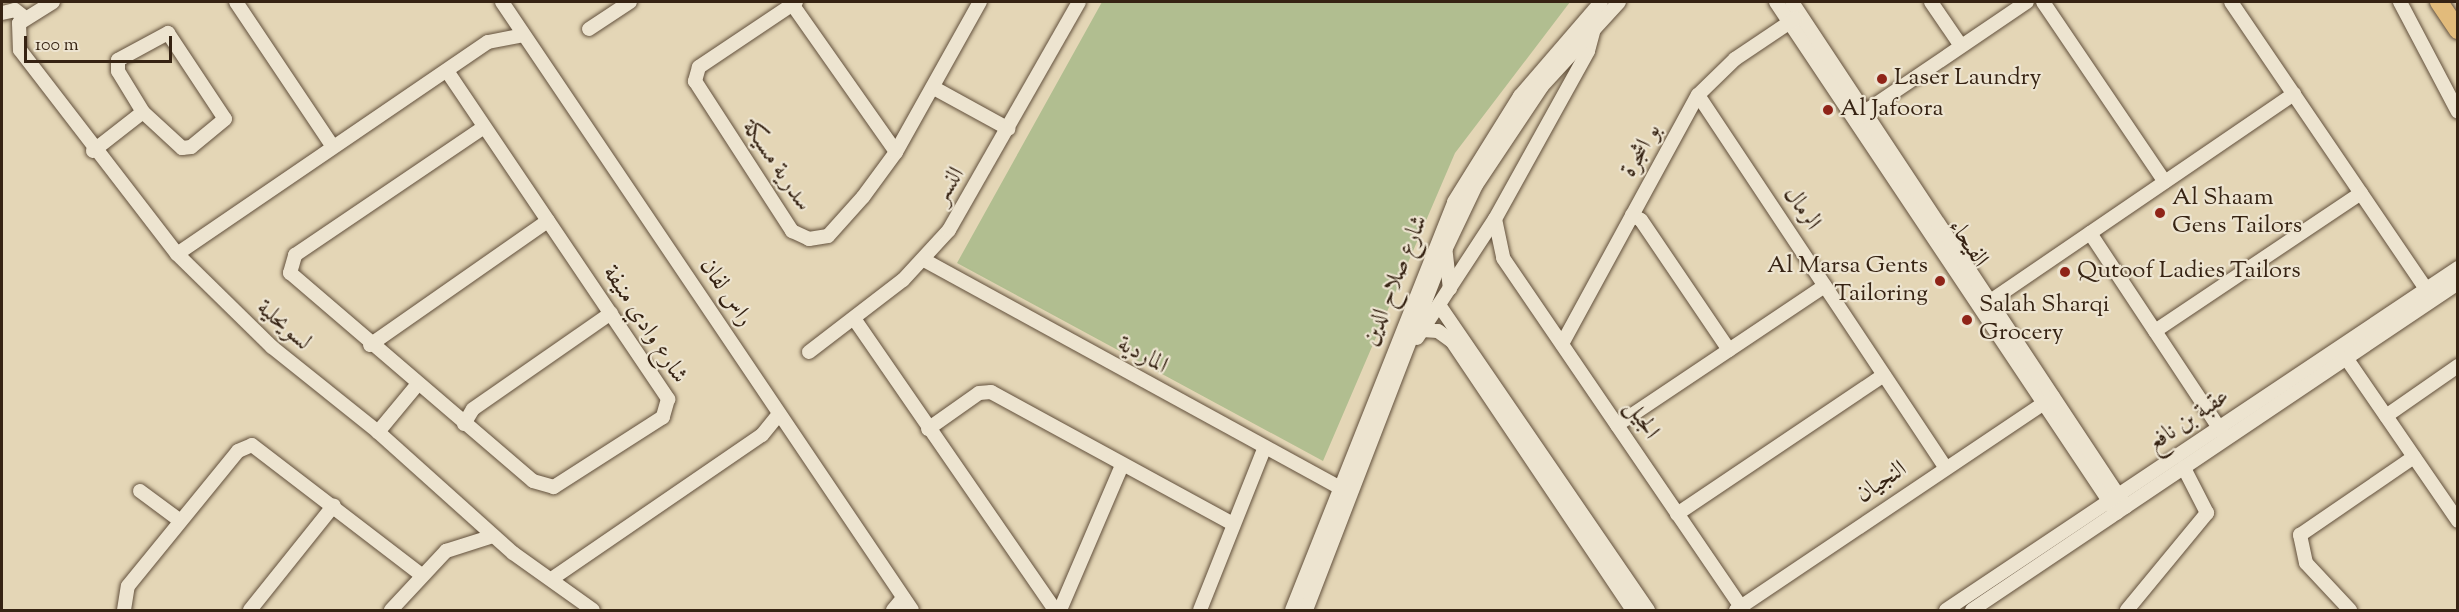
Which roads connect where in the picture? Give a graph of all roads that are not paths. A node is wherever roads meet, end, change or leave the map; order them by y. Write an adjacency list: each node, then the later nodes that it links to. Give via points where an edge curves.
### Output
1 (53, 2): 19 (street)
2 (236, 2): 36 (street)
3 (630, 2): 22 (street)
4 (980, 2): 28 (street, سدرية مسيكة)
5 (1079, 2): 35 (street, النسر)
6 (1601, 2): 21 (street, شارع صلاح الدين)
7 (1619, 2): 21 (street, شارع صلاح الدين)
8 (1776, 2): 20 (street, الفيحاء)
9 (1792, 2): 20 (street, الفيحاء)
10 (1931, 2): 26 (street)
11 (2026, 2): 26 (street)
12 (2043, 2): 39 (street)
13 (2231, 2): 29 (street)
14 (2400, 2): 32 (street)
15 (2439, 2): 23 (main road)
16 (506, 3): 24 (street, راس لفان); 25 (street, via 501,27); 104 (street, راس لفان)
17 (794, 3): 38 (street); 38 (street, سدرية مسيكة, via 699,67 695,81 792,231 809,239 828,236)
18 (2, 13): 19 (street, via 15,10)
19 (24, 17): 37 (street, لسويحلية, via 16,30 20,50)
20 (1796, 19): 30 (street, بو اشجرة, via 1735,59); 33 (street, الفيحاء)
21 (1591, 20): 42 (street, شارع صلاح الدين, via 1588,51); 45 (street, شارع صلاح الدين, via 1521,115)
22 (590, 29)
23 (2457, 30)
24 (524, 35): 25 (street); 71 (street, راس لفان)
25 (488, 42): 27 (street)
26 (1961, 46): 33 (street)
27 (447, 71): 34 (street, شارع وادي منيفة); 36 (street)
28 (934, 88): 35 (street); 38 (street, سدرية مسيكة)
29 (2294, 94): 39 (street); 40 (street)
30 (1698, 95): 41 (street, بو اشجرة); 52 (street, الرمال)
31 (143, 112): 31 (street, via 118,71 118,60 168,33 225,119 191,147 182,147); 37 (street)
32 (2457, 112)
33 (1860, 115): 55 (street, الفيحاء)
34 (484, 127): 43 (street, شارع وادي منيفة); 62 (street, شارع وادي منيفة, via 290,264 293,281)
35 (1009, 129): 49 (street, النسر, via 970,198)
36 (333, 147): 46 (street)
37 (93, 151): 46 (street, لسويحلية)
38 (896, 152)
39 (2165, 182): 44 (street)
40 (2361, 193): 54 (street); 60 (street)
41 (1632, 215): 61 (street, بو اشجرة); 64 (street, via 1641,220)
42 (1495, 219): 47 (street, شارع صلاح الدين); 48 (street, الجيل)
43 (548, 222): 57 (street, شارع وادي منيفة); 62 (street)
44 (2090, 233): 55 (street); 60 (street)
45 (1439, 247): 53 (street); 63 (street, شارع صلاح الدين); 87 (street, شارع صلاح الدين)
46 (177, 254): 78 (street, لسويحلية, via 272,347)
47 (1473, 256): 48 (street); 53 (street, شارع صلاح الدين)
48 (1503, 258): 61 (street, الجيل)
49 (924, 260): 58 (street, النسر); 81 (street, الماردية)
50 (2457, 268): 54 (street, عقبة بن نافع)
51 (2457, 283): 54 (street, عقبة بن نافع)
52 (1825, 286): 64 (street); 68 (street, الرمال)
53 (1450, 291): 56 (street, شارع صلاح الدين)
54 (2429, 294): 66 (street, عقبة بن نافع)
55 (1987, 303): 70 (street, الفيحاء)
56 (1439, 305): 59 (street, شارع صلاح الدين); 111 (street)
57 (611, 312): 73 (street, via 473,409); 73 (street, شارع وادي منيفة, via 665,391 668,408 663,417 554,487 533,481)
58 (855, 320): 65 (street, النسر); 77 (street)
59 (1422, 330): 63 (street, شارع صلاح الدين); 110 (street, via 1438,331 1452,341)
60 (2156, 331): 75 (street)
61 (1562, 344): 74 (street, الجيل)
62 (370, 345): 69 (street, شارع وادي منيفة)
63 (1407, 348): 87 (street, شارع صلاح الدين)
64 (1729, 350): 74 (street)
65 (809, 352)
66 (2343, 352): 72 (street); 75 (street, عقبة بن نافع); 80 (street, عقبة بن نافع)
67 (2457, 366): 72 (street)
68 (1884, 375): 84 (street, الرمال); 90 (street)
69 (417, 385): 73 (street, شارع وادي منيفة); 78 (street)
70 (2050, 399): 84 (street, النجيان); 89 (street, الفيحاء)
71 (779, 414): 76 (street, راس لفان); 79 (street)
72 (2386, 416): 82 (street)
73 (464, 424)
74 (1617, 425): 90 (street, الجيل)
75 (2219, 427): 80 (street); 89 (street, عقبة بن نافع)
76 (788, 428): 79 (street); 97 (street, راس لفان)
77 (928, 429): 83 (street, via 979,393 991,392); 105 (street)
78 (378, 432): 94 (street, لسويحلية)
79 (762, 435): 96 (street)
80 (2227, 439): 85 (street, عقبة بن نافع)
81 (1264, 449): 87 (street, الماردية); 93 (street)
82 (2414, 457): 92 (street); 115 (street, via 2300,535 2306,563)
83 (1122, 465): 93 (street); 106 (street)
84 (1945, 467): 99 (street, النجيان)
85 (2184, 468): 89 (street, عقبة بن نافع); 114 (street, via 2207,513)
86 (140, 491): 91 (street)
87 (1345, 491): 108 (street, شارع صلاح الدين); 109 (street, شارع صلاح الدين)
88 (334, 505): 91 (street, via 252,445 238,451); 95 (street); 101 (street)
89 (2118, 505): 112 (street, عقبة بن نافع); 113 (street, عقبة بن نافع)
90 (1677, 514): 99 (street, الجيل)
91 (179, 520): 100 (street, via 128,586)
92 (2457, 521)
93 (1233, 524): 107 (street)
94 (493, 536): 95 (street, via 446,551); 96 (street, لسويحلية)
95 (420, 574): 102 (street)
96 (553, 578): 98 (street, لسويحلية)
97 (900, 606): 103 (street, راس لفان)
98 (586, 608)
99 (1739, 609)
100 (124, 610)
101 (250, 610)
102 (391, 610)
103 (912, 610)
104 (922, 610)
105 (1055, 610)
106 (1060, 610)
107 (1200, 610)
108 (1292, 610)
109 (1306, 610)
110 (1633, 610)
111 (1648, 610)
112 (1946, 610)
113 (1972, 610)
114 (2127, 610)
115 (2350, 610)

